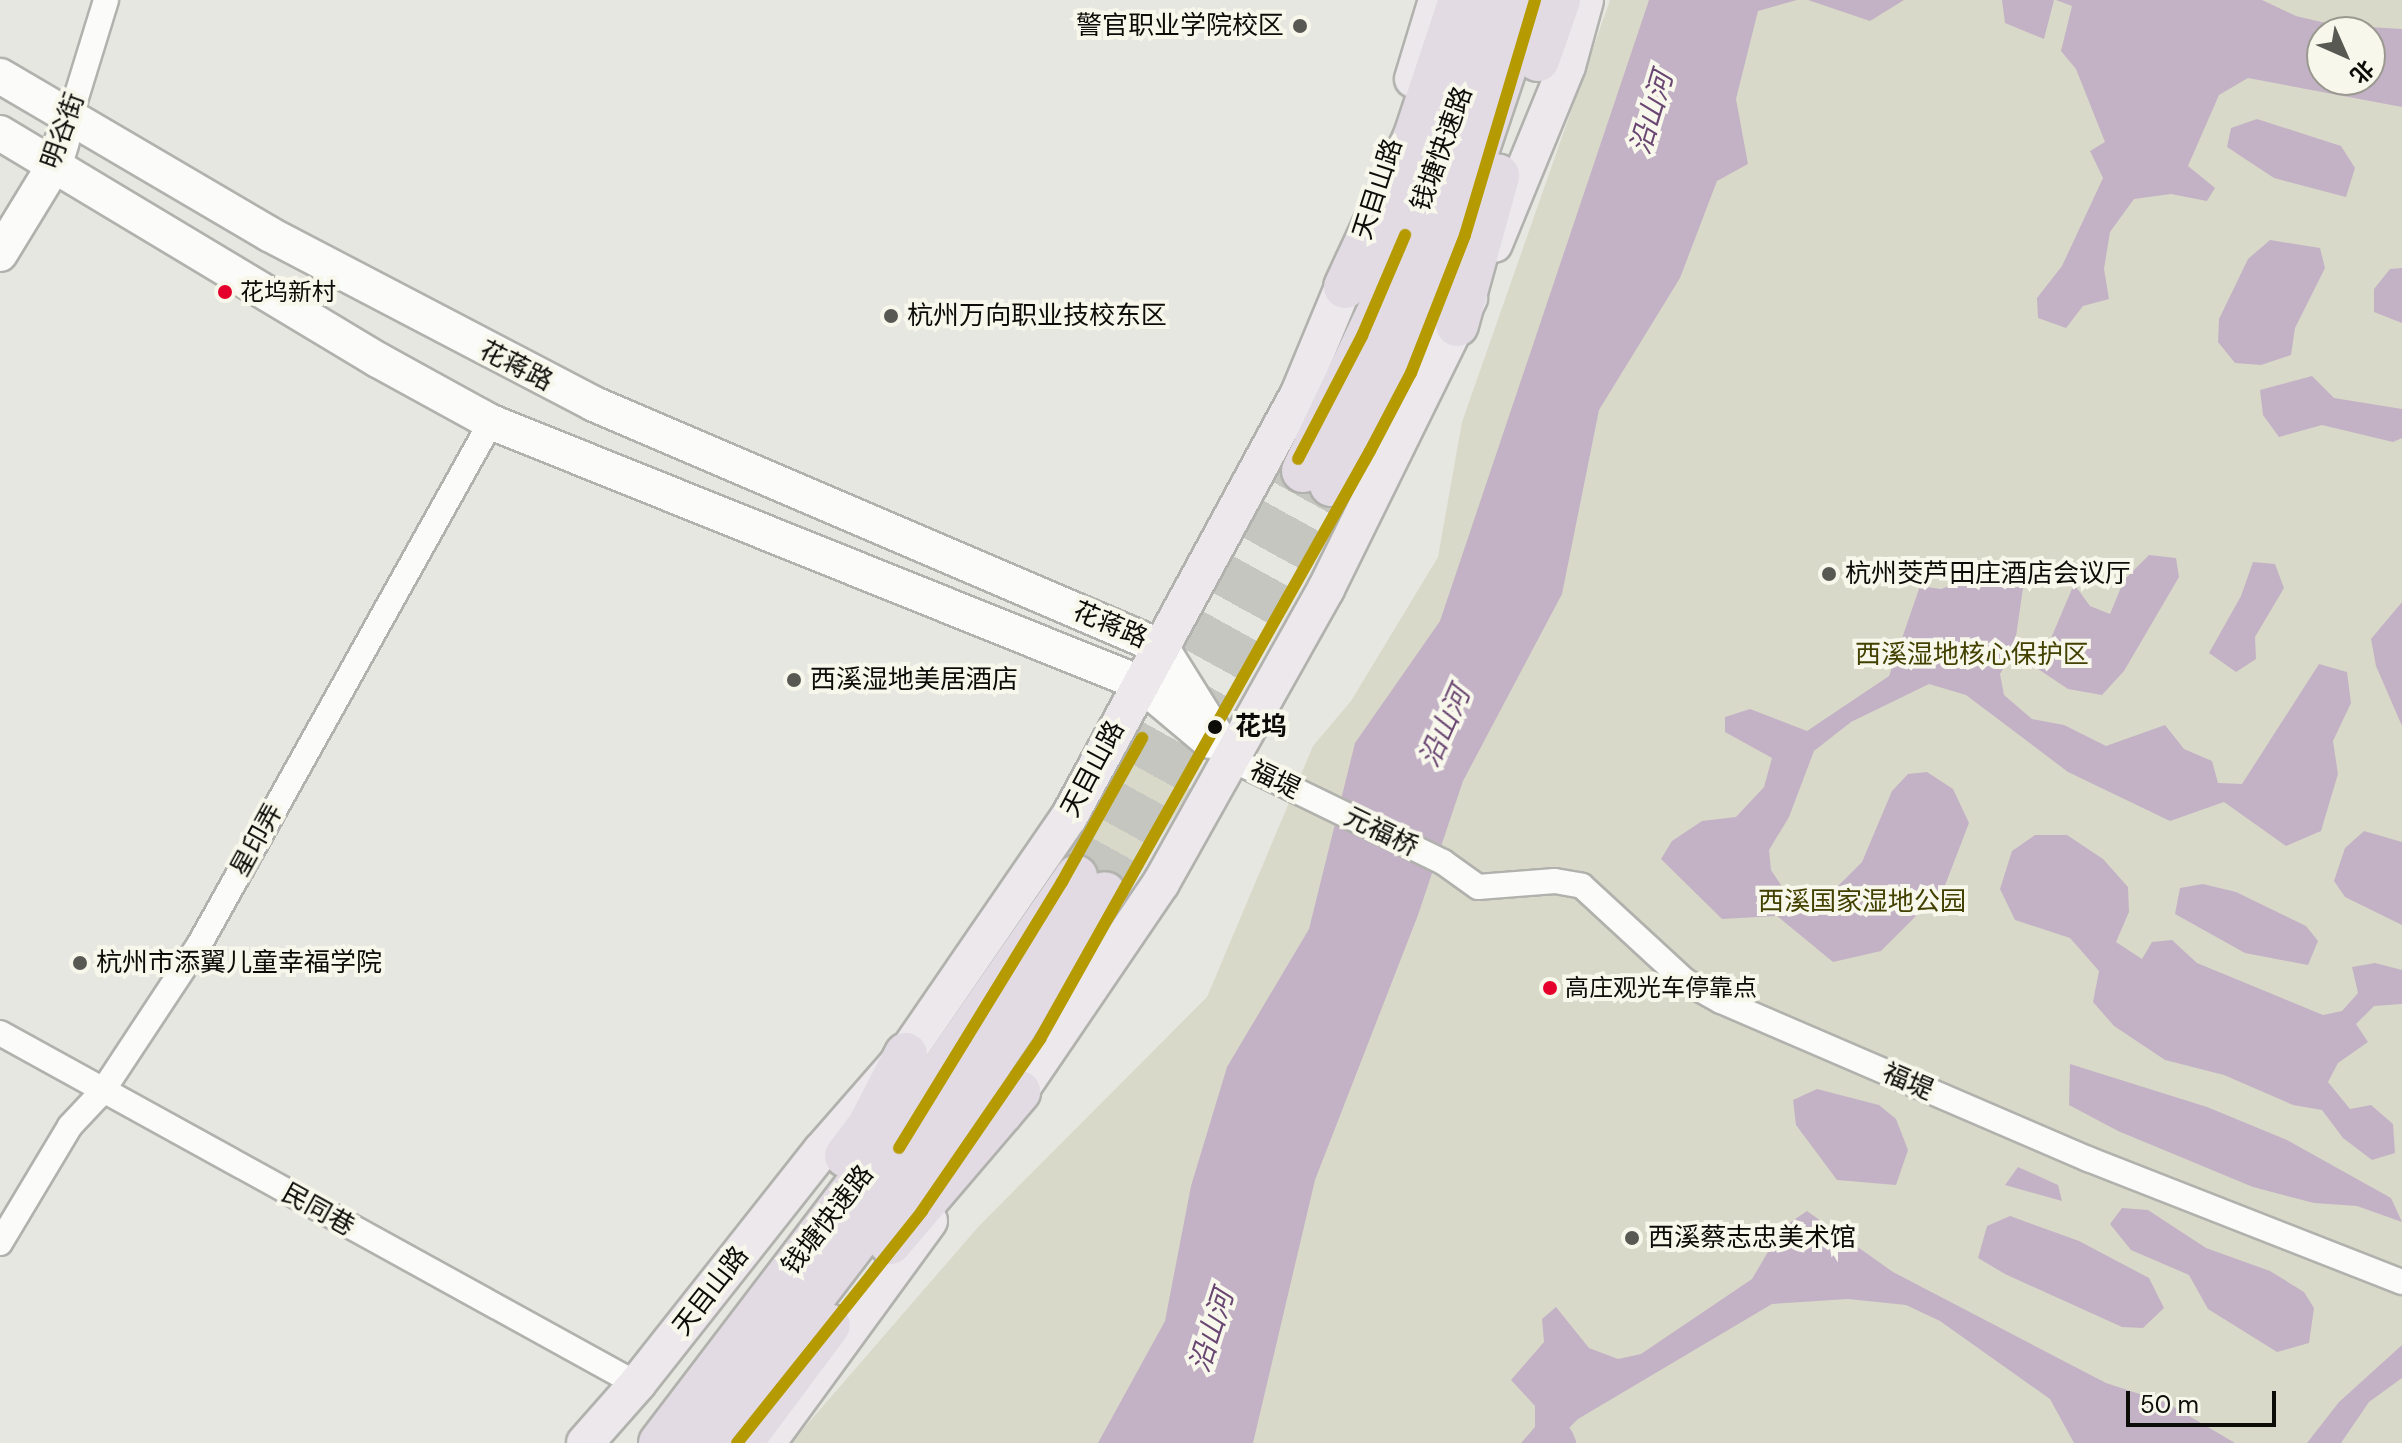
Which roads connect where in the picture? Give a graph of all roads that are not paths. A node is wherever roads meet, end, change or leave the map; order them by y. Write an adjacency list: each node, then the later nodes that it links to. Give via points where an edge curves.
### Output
1 (106, 0): 9 (street, 明谷街)
2 (1437, 0): 13 (main road, 天目山路)
3 (1460, 0): 13 (highway, via 1415,136)
4 (1494, 0): 5 (highway, 钱塘快速路, via 1317,478 1400,356 1441,259)
5 (1528, 0)
6 (1559, 0): 14 (highway, via 1496,182)
7 (1585, 0): 14 (main road, via 1567,66)
8 (0, 76): 9 (street, 花蒋路)
9 (71, 114): 11 (street, 明谷街); 16 (street, 花蒋路, via 269,234 594,404)
10 (0, 133): 11 (street, 花蒋路)
11 (55, 164): 12 (street, 明谷街); 15 (street, 花蒋路, via 378,360)
12 (0, 254)
13 (1345, 287): 16 (main road, 天目山路, via 1298,396)
14 (1457, 325): 18 (main road, via 1326,589)
15 (491, 422): 17 (street, 花蒋路); 23 (street, 星印弄, via 199,945)
16 (1161, 647): 17 (main road, 天目山路); 18 (street, 花蒋路)
17 (1140, 683): 18 (street, 花蒋路); 22 (main road, 天目山路, via 1069,817)
18 (1231, 759): 19 (street, 福堤); 24 (main road, via 1161,883)
19 (1319, 803): 20 (street, 元福桥)
20 (1443, 862): 26 (street, 福堤, via 1478,887 1555,881 1582,886 1685,981 1721,1001 2088,1159)
21 (0, 1033): 23 (street, 民同巷)
22 (906, 1054): 27 (main road, 天目山路, via 822,1150); 29 (highway, via 869,1125)
23 (102, 1092): 25 (street, 星印弄, via 70,1126); 27 (street, 民同巷)
24 (1019, 1092): 32 (highway, via 903,1227); 33 (main road)
25 (0, 1243)
26 (2402, 1282)
27 (637, 1384): 28 (main road, 天目山路)
28 (585, 1443)
29 (635, 1443)
30 (660, 1443): 31 (highway, 钱塘快速路, via 1091,885 976,1085)
31 (702, 1443)
32 (741, 1443)
33 (767, 1443)

